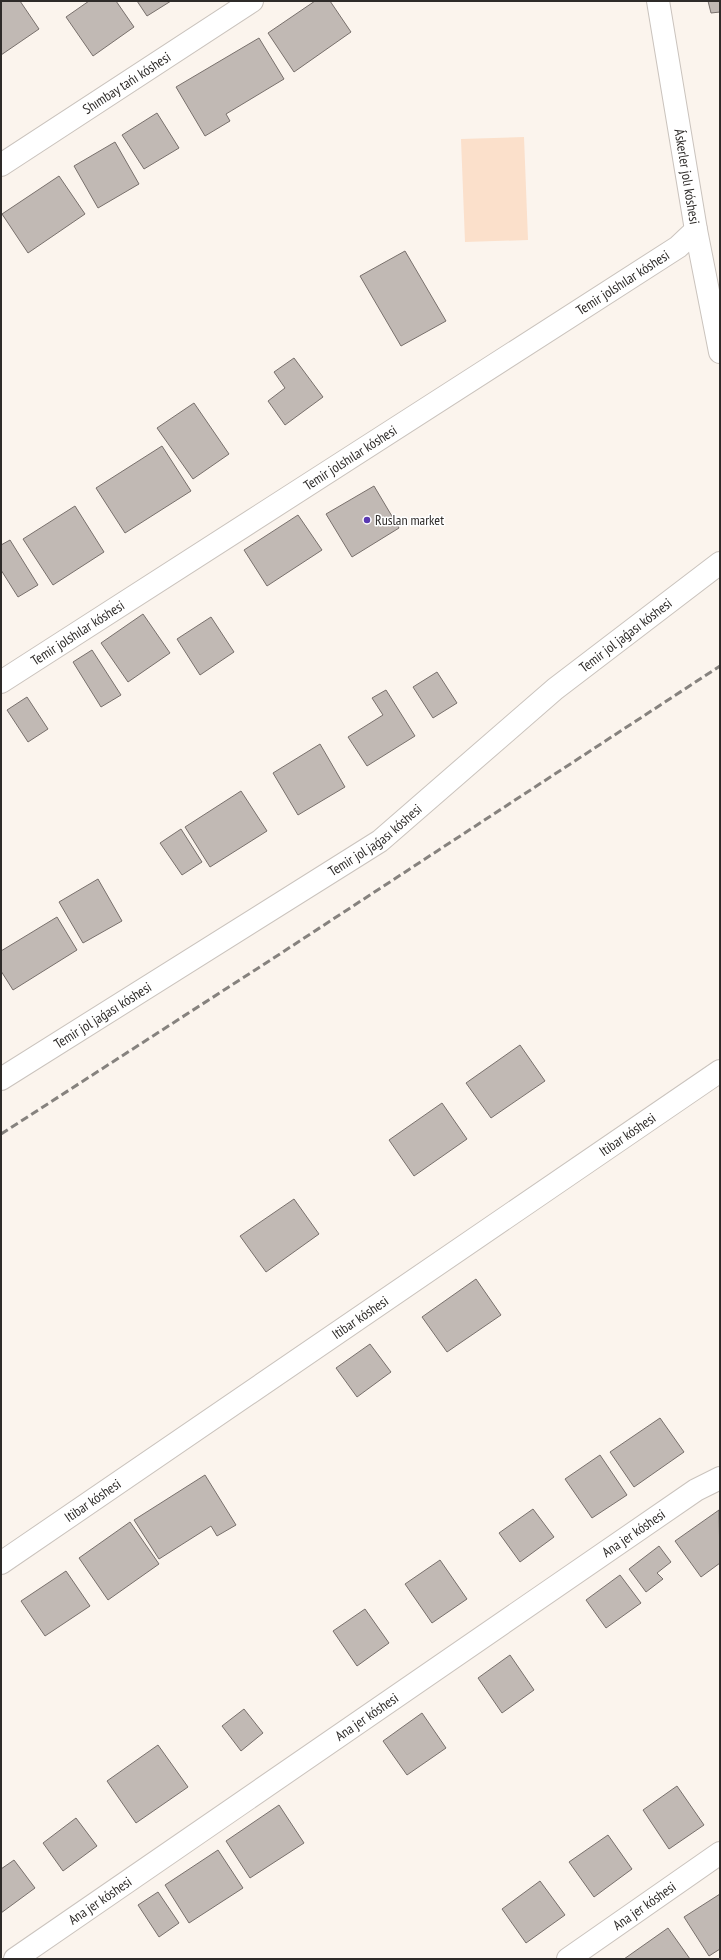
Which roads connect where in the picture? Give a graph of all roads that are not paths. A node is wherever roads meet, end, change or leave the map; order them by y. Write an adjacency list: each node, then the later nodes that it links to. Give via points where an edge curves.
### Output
1 (252, 1): 3 (street, Shımbay tańı kóshesi)
2 (658, 1): 4 (street, Áskerler jolı kóshesi)
3 (1, 165)
4 (696, 230): 5 (street, Áskerler jolı kóshesi); 7 (street, Temir jolshılar kóshesi, via 678,247)
5 (720, 352)
6 (720, 563): 9 (street, Temir jol jaǵası kóshesi, via 555,689 380,841)
7 (1, 682)
8 (720, 1071): 11 (street, Itibar kóshesi)
9 (1, 1079)
10 (720, 1478): 13 (street, Ana jer kóshesi, via 690,1494)
11 (1, 1563)
12 (720, 1853): 14 (street, Ana jer kóshesi)
13 (15, 1959)
14 (568, 1959)

